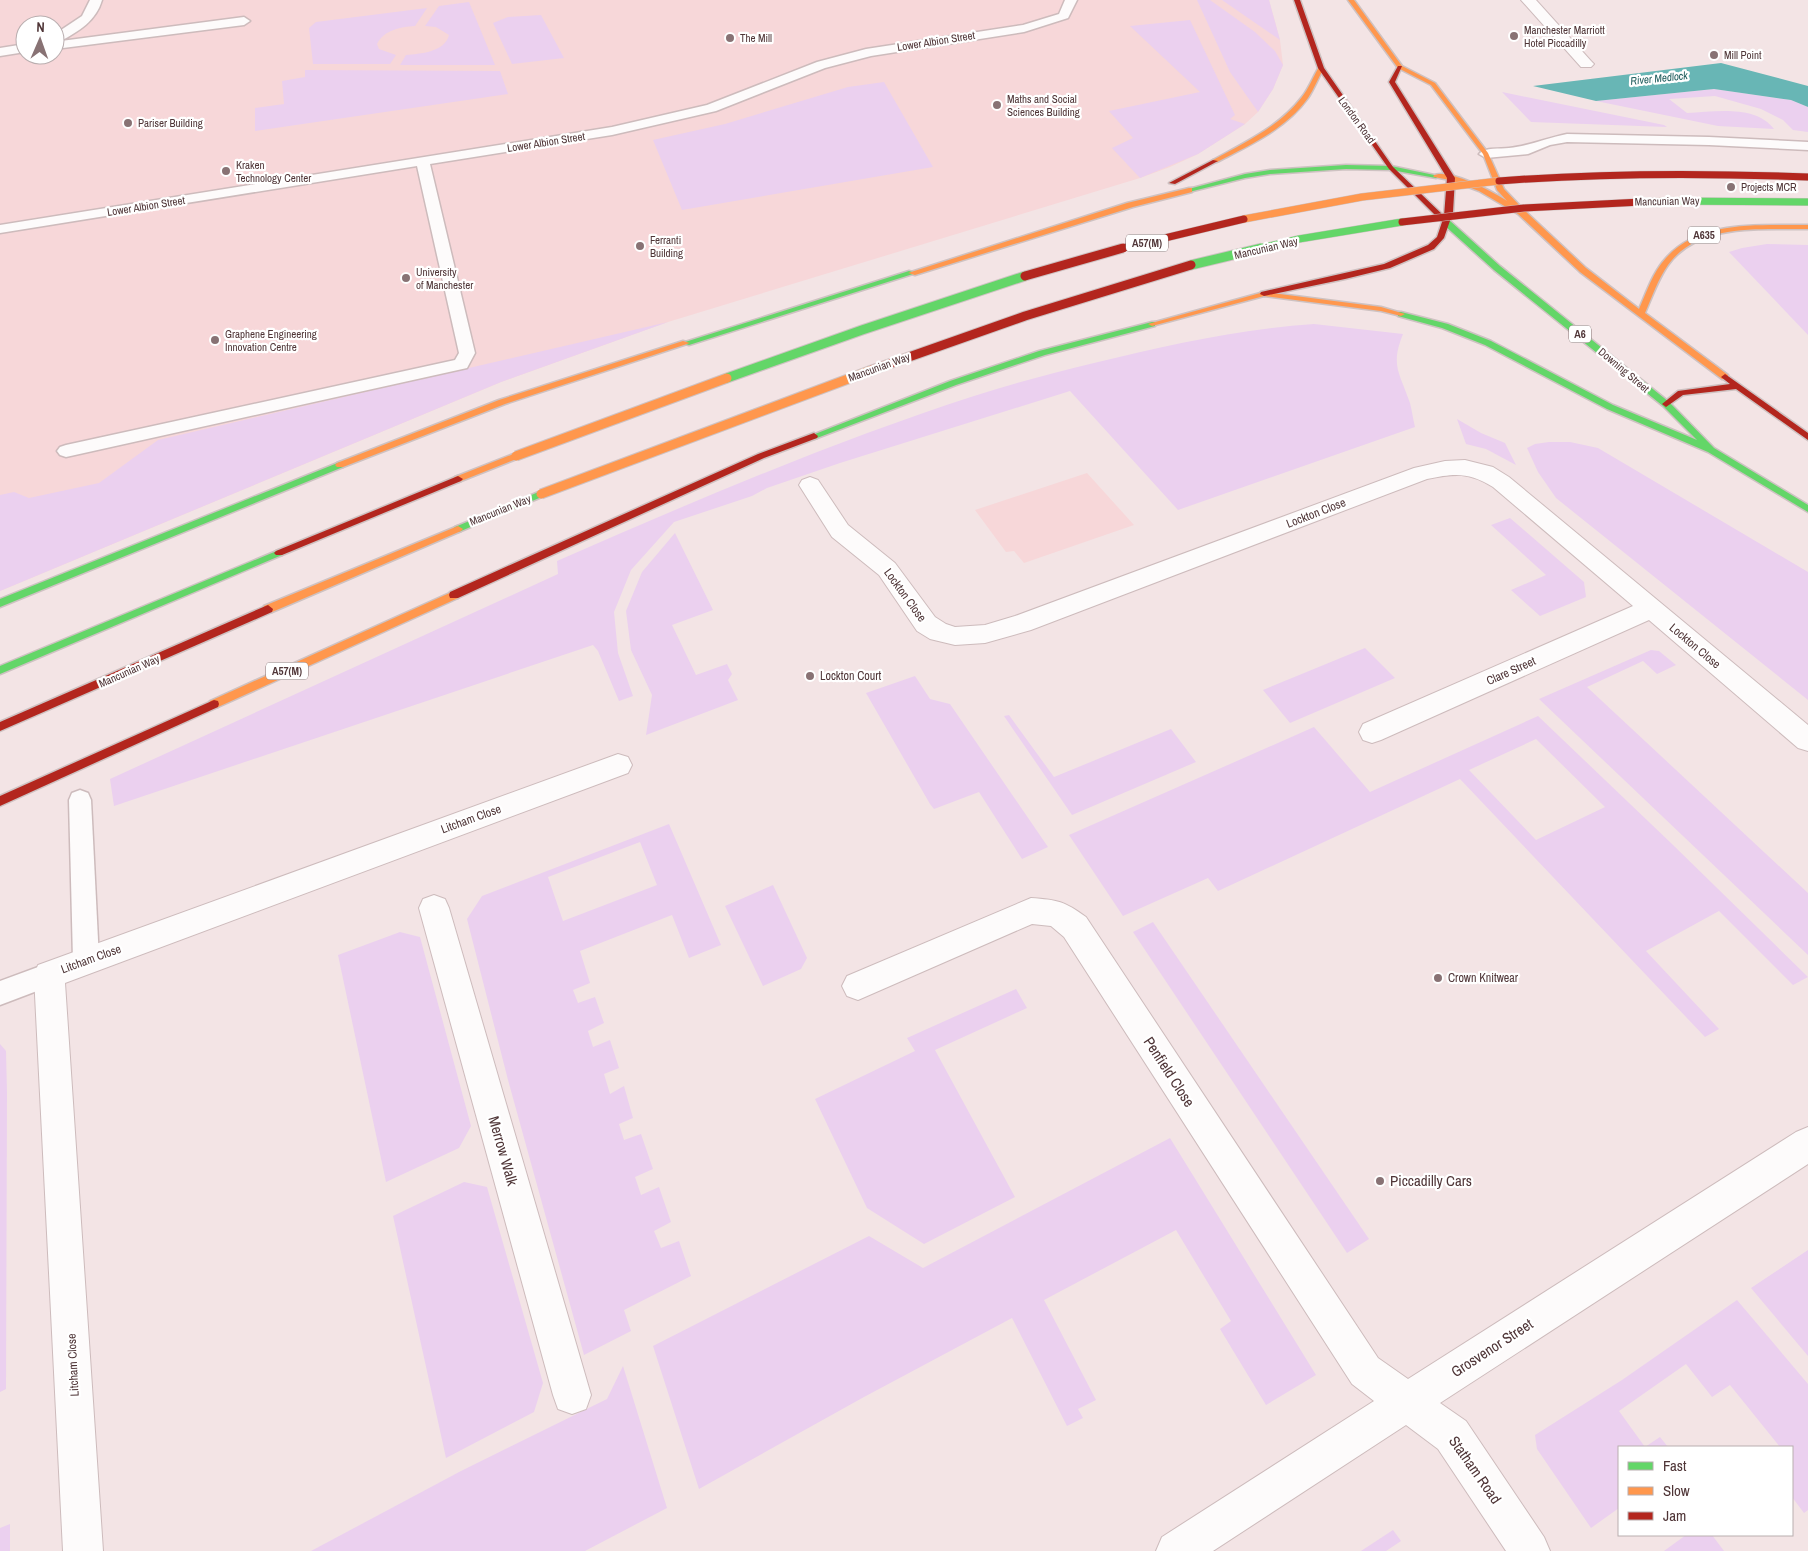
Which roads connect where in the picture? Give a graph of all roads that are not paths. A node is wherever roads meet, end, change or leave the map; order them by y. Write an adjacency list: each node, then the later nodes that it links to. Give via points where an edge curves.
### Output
1 (96, 0): 7 (lane, via 89,16)
2 (1071, 0): 16 (lane, Lower Albion Street, via 1064,16 1024,28 870,52 821,65 711,108 612,131)
3 (1296, 0): 13 (main road, London Road / A6)
4 (1351, 0): 12 (main road)
5 (1528, 0): 11 (street)
6 (244, 21): 8 (lane)
7 (65, 34)
8 (65, 44)
9 (15, 50): 10 (lane)
10 (0, 52)
11 (1586, 64)
12 (1400, 66): 15 (main road, via 1433,84); 19 (main road, via 1392,82)
13 (1320, 68): 17 (main road, London Road / A6); 21 (main road, via 1304,100 1267,132)
14 (1808, 146): 15 (lane, via 1567,138 1528,150)
15 (1486, 154): 22 (main road, via 1501,190)
16 (423, 162): 25 (lane, Lower Albion Street); 32 (lane, via 467,353 461,364)
17 (1391, 168): 19 (main road); 21 (main road, via 1346,166 1270,172); 23 (main road, London Road / A6)
18 (1808, 176): 37 (main road, A57(M), bridge, via 1697,174 1528,178 1398,192 1214,225 1016,279 874,326 516,456)
19 (1451, 178): 22 (main road, via 1482,189); 23 (main road, via 1452,193)
20 (1808, 202): 38 (main road, Mancunian Way, bridge, via 1699,200 1562,204 1456,215 1372,227 1266,248 1160,274 1043,308 765,407 541,494 367,566)
21 (1130, 205): 35 (main road, via 502,402)
22 (1521, 212): 27 (main road, via 1583,270)
23 (1446, 222): 26 (main road, via 1435,244 1411,258 1373,270); 29 (main road, Downing Street / A6, via 1497,268)
24 (1808, 227): 27 (main road, A635, via 1721,230 1682,244 1670,254)
25 (0, 229)
26 (1264, 294): 31 (main road, A57(M), via 1380,310 1445,326 1488,343 1610,407); 43 (main road, A57(M), via 1042,353 953,383 762,456)
27 (1641, 314): 28 (main road)
28 (1737, 386): 29 (main road, via 1680,393); 30 (main road)
29 (1666, 404): 31 (main road, Downing Street / A6)
30 (1808, 437)
31 (1711, 450): 34 (main road, Downing Street / A6)
32 (66, 451)
33 (810, 485): 36 (street, Lockton Close, via 840,531 887,568 926,624 938,632 955,636 985,634 1022,624 1388,485 1422,473 1465,467 1485,472 1501,482)
34 (1808, 509)
35 (0, 603)
36 (1650, 609): 39 (street, Clare Street); 40 (street, Lockton Close)
37 (0, 670)
38 (0, 727)
39 (1372, 732)
40 (1808, 740)
41 (618, 765): 45 (street, Litcham Close)
42 (80, 800): 45 (lane)
43 (0, 801)
44 (434, 908): 50 (street, Merrow Walk)
45 (86, 960): 46 (street, Litcham Close)
46 (49, 974): 48 (lane); 52 (street, Litcham Close)
47 (858, 986): 51 (street, Penfield Close, via 1031,911 1057,913 1075,927 1365,1371)
48 (0, 993)
49 (1808, 1144): 51 (street, Grosvenor Street)
50 (572, 1395)
51 (1408, 1402): 53 (street, Grosvenor Street); 54 (street, Statham Road, via 1452,1435)
52 (84, 1551)
53 (1176, 1551)
54 (1530, 1551)

